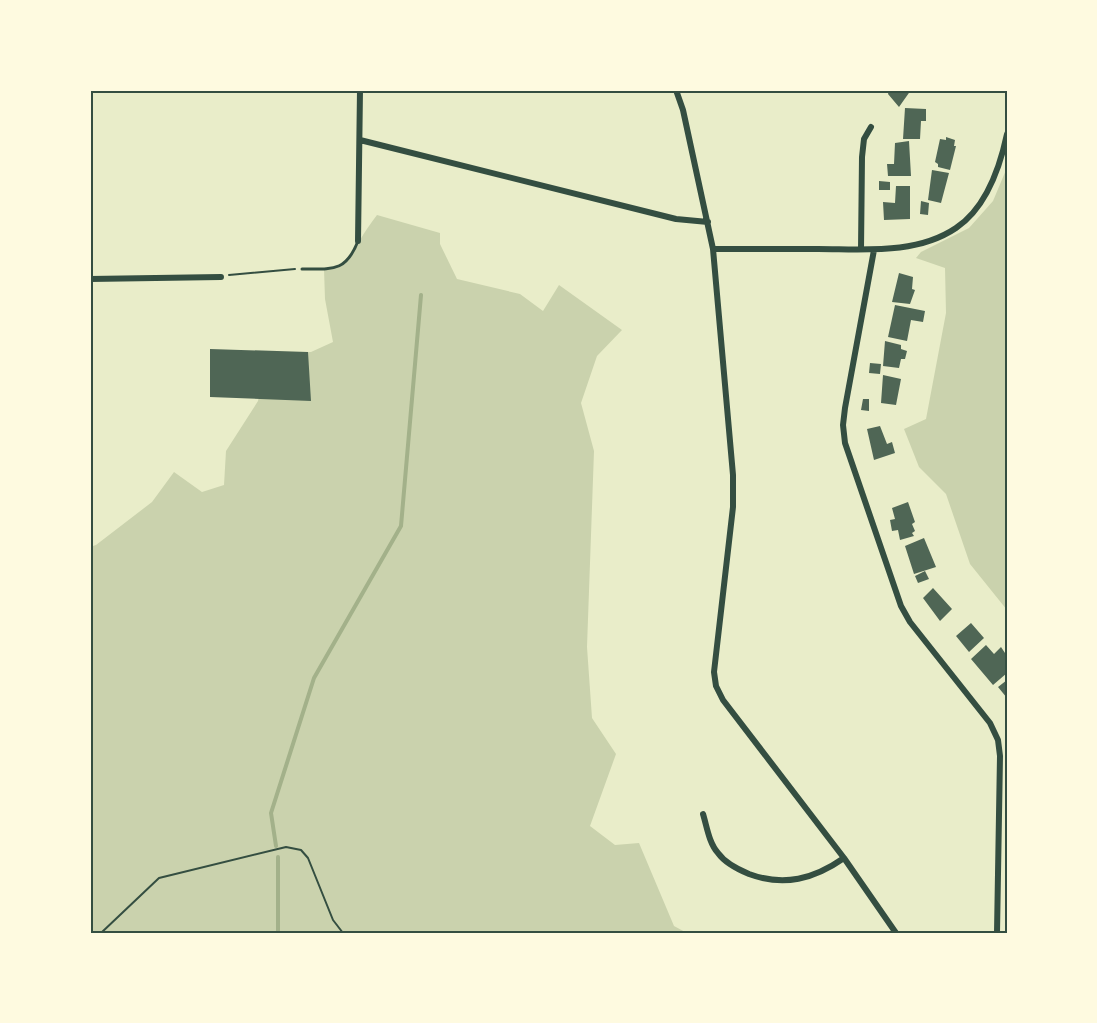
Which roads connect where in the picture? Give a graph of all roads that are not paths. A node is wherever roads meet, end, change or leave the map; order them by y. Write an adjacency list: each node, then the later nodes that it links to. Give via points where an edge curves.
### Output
1 (360, 90): 5 (street)
2 (678, 90): 6 (street)
3 (871, 127): 9 (street, via 861,157)
4 (1007, 134): 10 (street, via 989,188 957,227 925,242)
5 (360, 140): 6 (street, via 676,219); 7 (street)
6 (708, 222): 8 (street)
7 (358, 241): 11 (lane, via 346,263 324,269)
8 (713, 249): 9 (street); 15 (street, via 733,491 714,679 723,700)
9 (861, 249): 10 (street)
10 (874, 250): 17 (street, via 845,408 845,442 901,606 990,723 998,740)
11 (302, 268)
12 (221, 276): 13 (street)
13 (90, 279)
14 (703, 814): 15 (street, via 717,852 726,862 760,878 805,879)
15 (844, 858): 16 (street)
16 (896, 933)
17 (997, 933)

